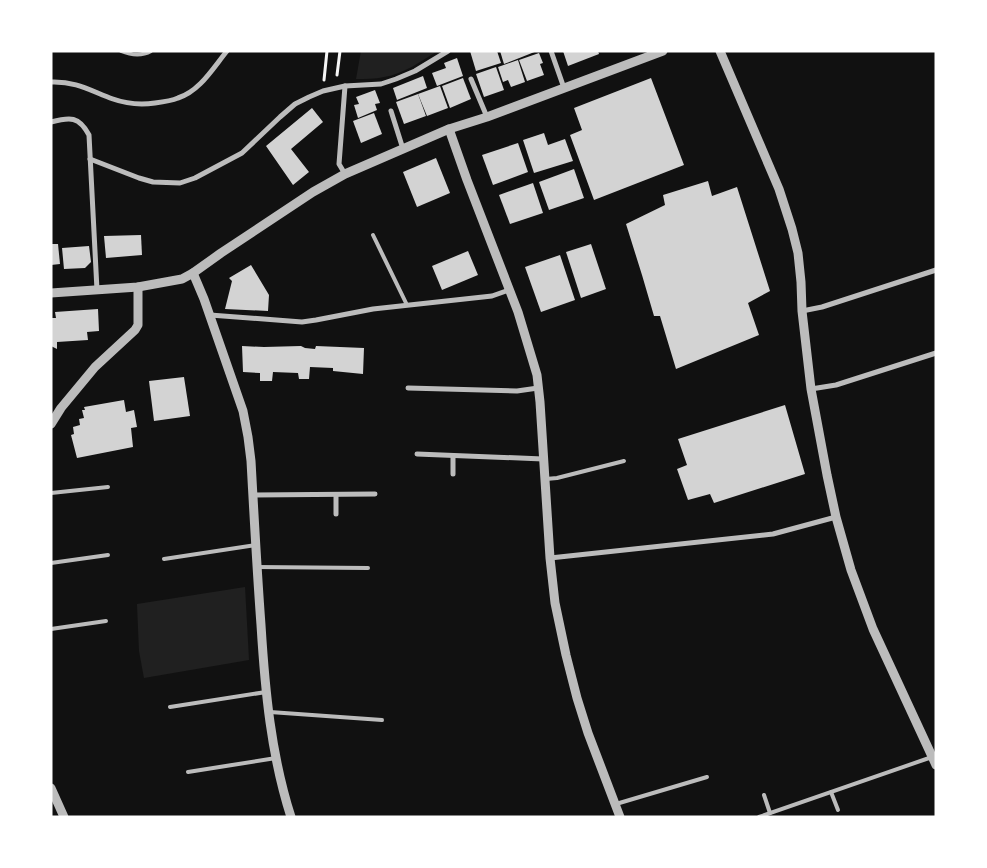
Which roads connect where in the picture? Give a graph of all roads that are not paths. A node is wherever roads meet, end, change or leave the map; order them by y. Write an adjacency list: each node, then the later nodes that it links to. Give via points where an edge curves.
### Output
1 (122, 51): 2 (lane, via 136,54)
2 (151, 51)
3 (227, 51): 10 (street, via 199,86 190,93 167,101 124,103 72,82)
4 (448, 51): 11 (street, via 396,79 381,84)
5 (551, 51): 12 (street)
6 (663, 51): 8 (street)
7 (720, 51): 28 (street, via 787,213 798,253)
8 (648, 54): 12 (street)
9 (472, 80): 14 (street)
10 (51, 82)
11 (345, 86): 18 (street, via 323,91 295,104 242,153 180,183 153,182); 19 (street, via 339,164)
12 (564, 88): 14 (street)
13 (391, 111): 17 (street)
14 (487, 117): 16 (street)
15 (51, 122): 18 (street, via 72,119 84,126 89,135)
16 (449, 129): 17 (street); 25 (street)
17 (403, 149): 19 (street)
18 (90, 159): 24 (street)
19 (345, 174): 22 (street)
20 (373, 235): 27 (lane)
21 (936, 270): 28 (street, via 822,308)
22 (193, 273): 23 (street, via 182,279); 29 (street)
23 (138, 287): 24 (street); 34 (street, via 138,325 135,330 95,367)
24 (97, 290): 26 (street)
25 (509, 290): 27 (street, via 492,296); 32 (street, via 526,337)
26 (51, 293)
27 (406, 306): 29 (street, via 302,322)
28 (802, 311): 33 (street)
29 (210, 316): 45 (street, via 243,411)
30 (936, 353): 33 (street, via 836,385)
31 (408, 388): 32 (street, via 516,391)
32 (538, 388): 37 (street)
33 (811, 389): 47 (street)
34 (51, 424)
35 (417, 454): 36 (street)
36 (453, 456): 37 (street); 39 (street)
37 (543, 459): 40 (street)
38 (624, 461): 40 (lane)
39 (452, 474)
40 (545, 479): 50 (street)
41 (108, 487): 42 (lane)
42 (51, 493)
43 (375, 494): 44 (street)
44 (336, 495): 45 (street); 46 (street)
45 (253, 496): 48 (street)
46 (336, 514)
47 (836, 517): 50 (street, via 773,534); 62 (street, via 873,630)
48 (256, 545): 51 (lane); 53 (street)
49 (108, 555): 52 (lane)
50 (550, 558): 68 (street, via 555,603 577,698)
51 (164, 559)
52 (51, 563)
53 (257, 567): 54 (lane); 57 (street)
54 (368, 568)
55 (106, 621): 56 (lane)
56 (51, 629)
57 (266, 692): 58 (lane); 59 (street)
58 (170, 707)
59 (268, 712): 60 (lane); 61 (street)
60 (382, 720)
61 (276, 758): 63 (lane); 72 (street)
62 (934, 761): 66 (lane)
63 (188, 772)
64 (708, 777): 68 (lane)
65 (51, 788): 71 (street)
66 (831, 792): 69 (lane); 70 (lane)
67 (764, 796): 70 (lane)
68 (616, 804): 73 (street)
69 (838, 810)
70 (770, 813): 74 (lane)
71 (64, 817)
72 (291, 817)
73 (620, 817)
74 (760, 817)

